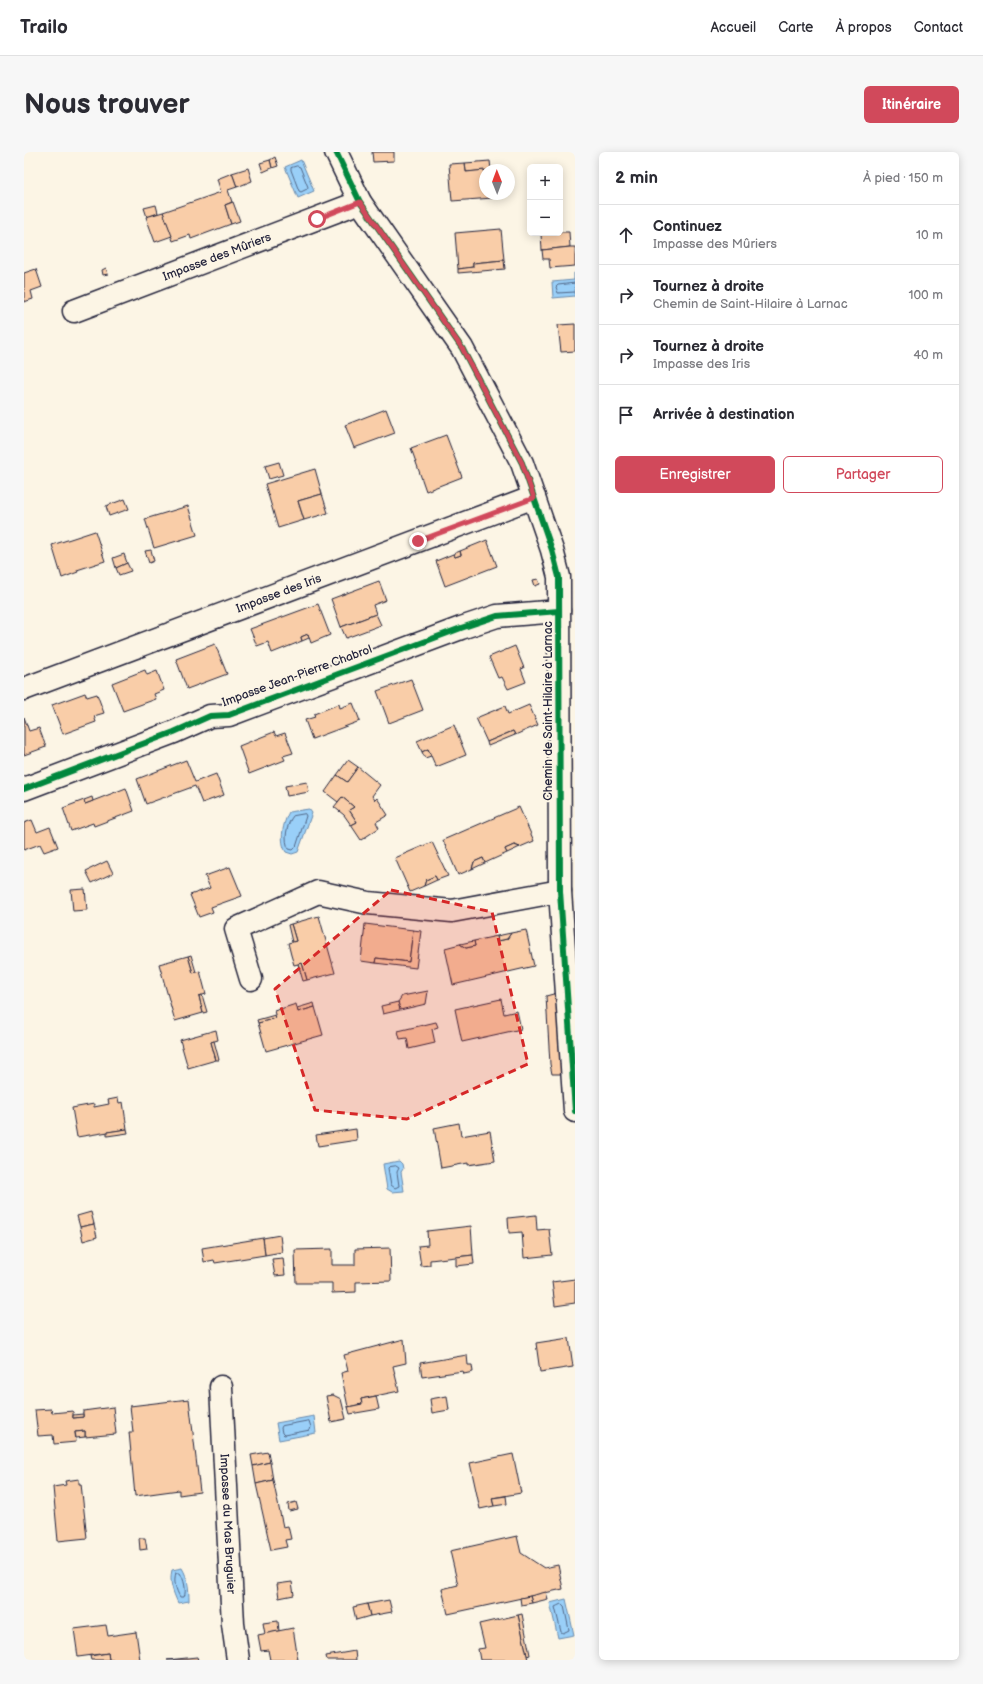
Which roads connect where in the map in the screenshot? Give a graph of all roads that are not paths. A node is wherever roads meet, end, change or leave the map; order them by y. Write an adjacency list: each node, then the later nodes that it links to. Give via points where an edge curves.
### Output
1 (336, 152): 2 (street, Chemin de Saint-Hilaire à Larnac)
2 (360, 202): 3 (street, Impasse des Mûriers); 4 (street, Chemin de Saint-Hilaire à Larnac, via 462,348 522,463)
3 (74, 311)
4 (534, 498): 5 (street, Chemin de Saint-Hilaire à Larnac, via 552,550); 7 (street, Impasse des Iris)
5 (567, 578): 6 (street, Chemin de Saint-Hilaire à Larnac)
6 (559, 611): 8 (street, Impasse Jean-Pierre Chabrol, via 497,616 229,715 210,716); 9 (street, Chemin de Saint-Hilaire à Larnac)
7 (24, 689)
8 (24, 789)
9 (560, 891): 10 (street, via 452,911 368,903 318,892 236,929); 11 (street, Chemin de Saint-Hilaire à Larnac)
10 (251, 979)
11 (575, 1111)
12 (221, 1386): 13 (street, Impasse du Mas Bruguier)
13 (238, 1660)

